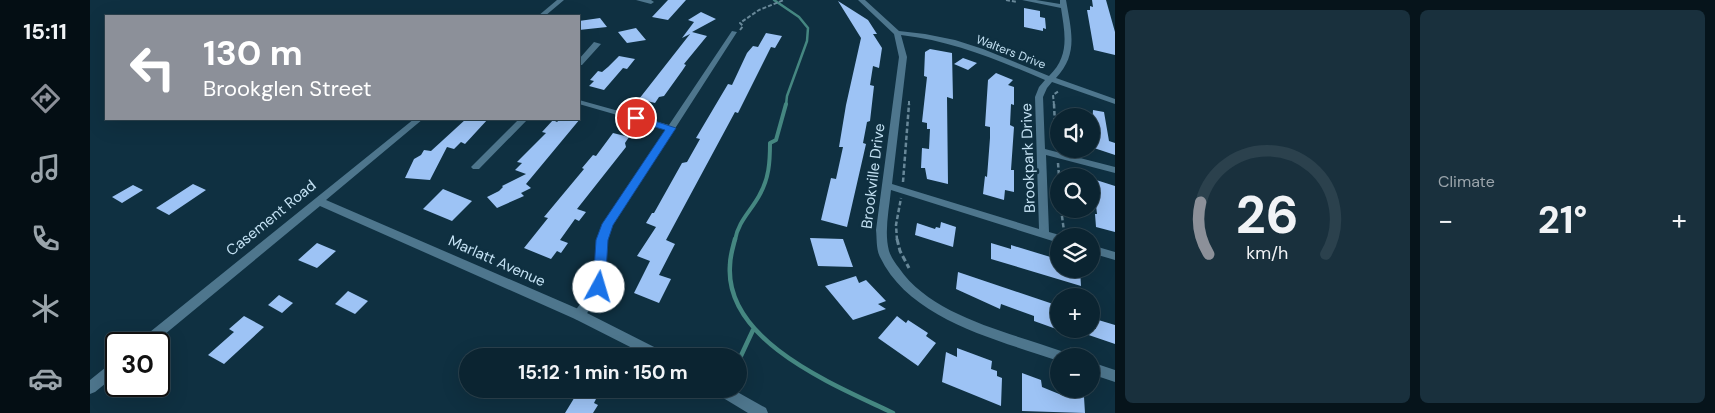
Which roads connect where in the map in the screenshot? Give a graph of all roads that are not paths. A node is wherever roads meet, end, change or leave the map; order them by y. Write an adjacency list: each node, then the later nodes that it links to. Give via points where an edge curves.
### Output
1 (561, 0): 7 (street)
2 (639, 0): 5 (street)
3 (861, 0): 9 (street)
4 (1025, 0): 6 (street)
5 (651, 2)
6 (1063, 4): 12 (street, Brookpark Drive, via 1067,55)
7 (542, 15)
8 (734, 32): 17 (street)
9 (897, 33): 12 (street, Walters Drive, via 951,41); 21 (street, Brookville Drive, via 903,56)
10 (597, 44): 11 (street)
11 (580, 61)
12 (1050, 79): 14 (street, Walters Drive); 18 (street, Brookpark Drive, via 1039,97)
13 (580, 102): 17 (street)
14 (1115, 102)
15 (418, 120): 22 (street, Casement Road)
16 (523, 120): 19 (street)
17 (671, 128): 27 (street, via 608,224 602,240 599,287)
18 (1041, 150): 20 (street); 23 (street, Brookpark Drive)
19 (476, 167)
20 (1115, 170)
21 (888, 186): 23 (street); 30 (street, Brookville Drive, via 881,230 883,247 892,267 908,286 945,313)
22 (318, 201): 27 (street, Marlatt Avenue); 28 (street, Casement Road)
23 (1044, 234): 24 (street)
24 (1050, 235)
25 (1100, 252): 26 (street)
26 (1115, 256)
27 (579, 315): 29 (street, Marlatt Avenue)
28 (159, 332)
29 (644, 348)
30 (1052, 348)
31 (1100, 371): 33 (street)
32 (105, 376): 34 (street)
33 (1115, 376)
34 (90, 388)
35 (735, 398): 36 (street)
36 (761, 413)

